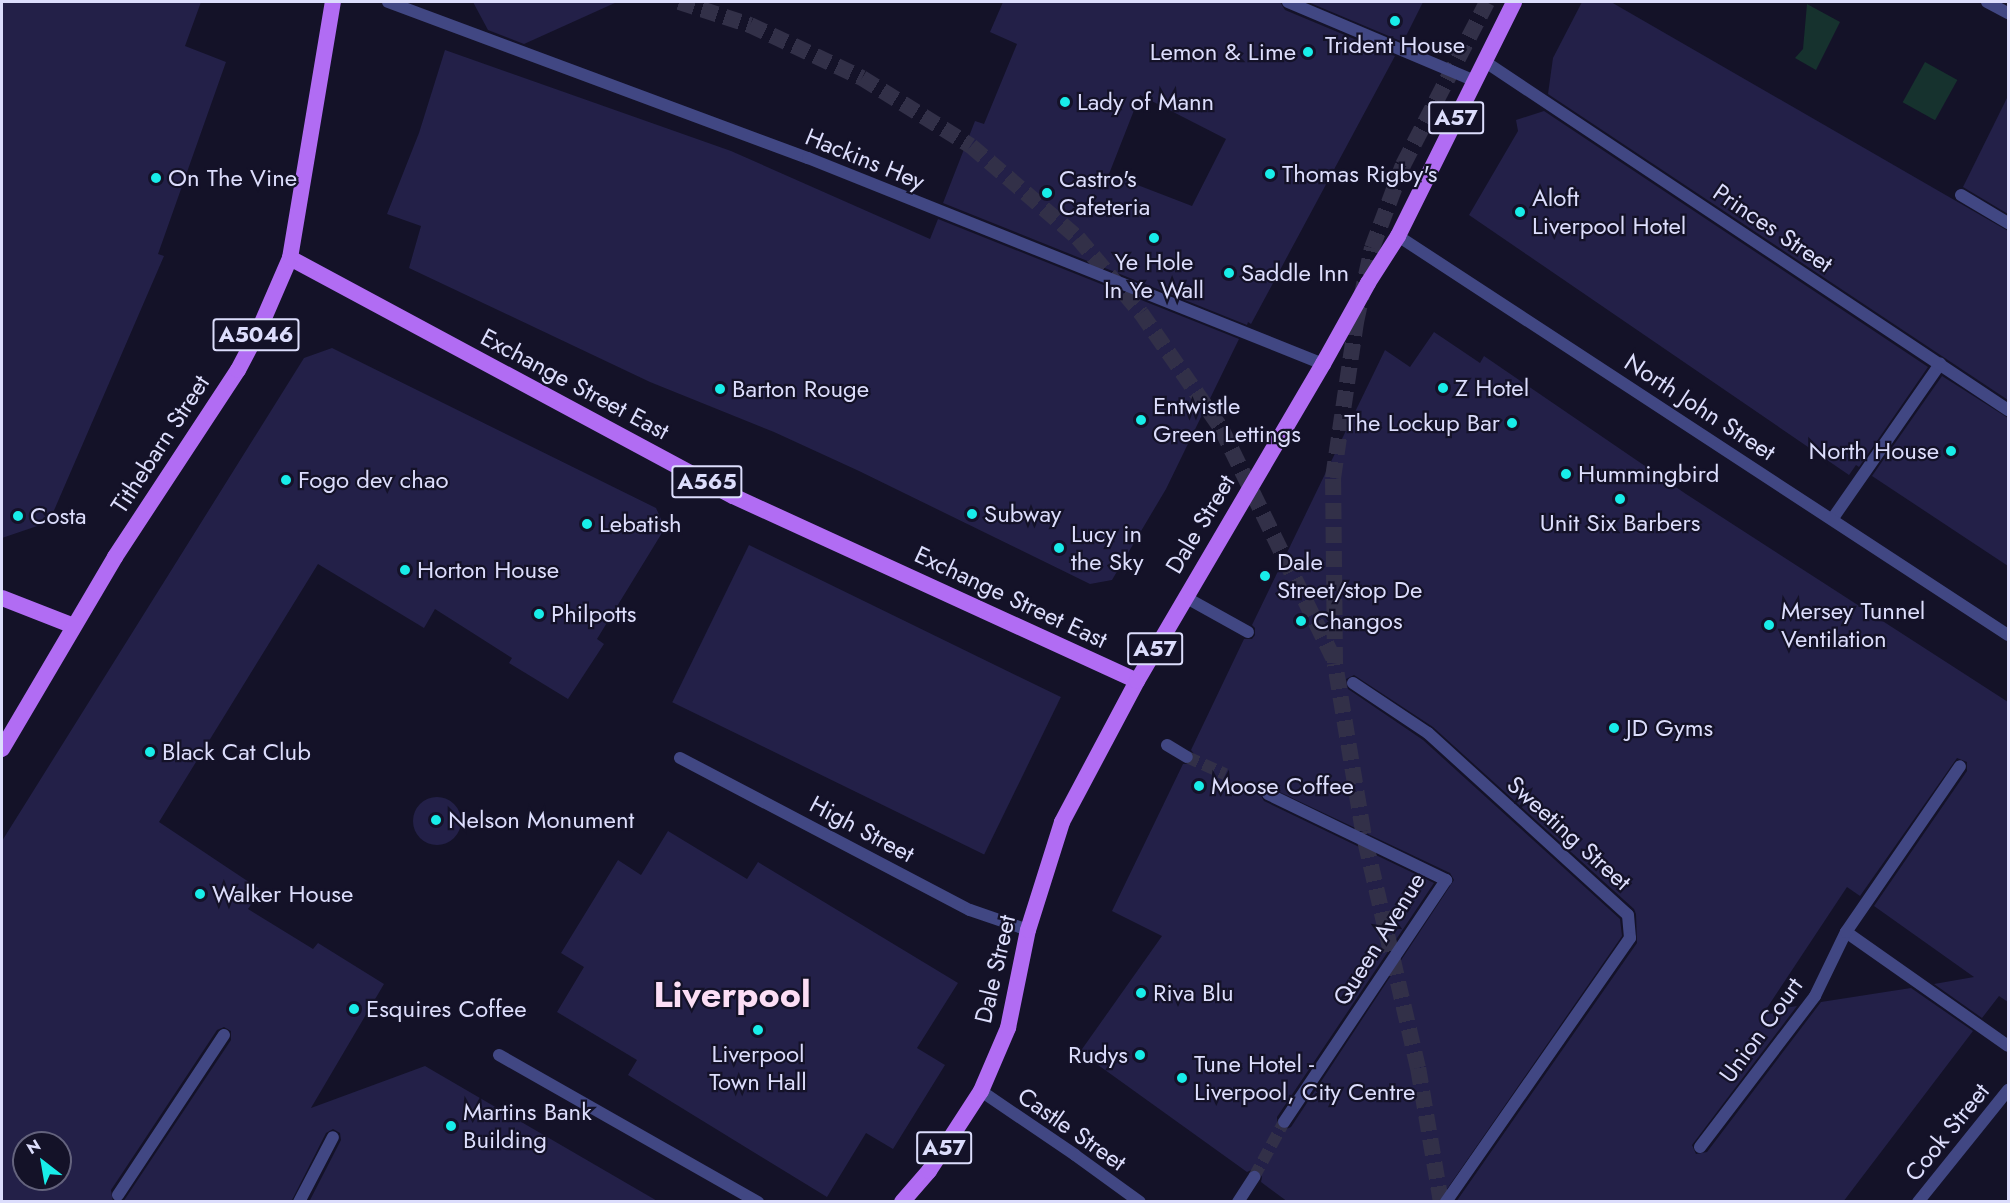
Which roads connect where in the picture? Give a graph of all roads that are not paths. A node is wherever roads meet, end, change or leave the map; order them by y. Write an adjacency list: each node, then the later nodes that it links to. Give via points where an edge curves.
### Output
1 (333, 2): 12 (main road, Tithebarn Street / A5046)
2 (388, 2): 13 (street, Hackins Hey, via 808,158)
3 (1288, 2): 8 (street)
4 (1514, 2): 7 (main road, Dale Street / A57)
5 (1987, 2): 6 (street)
6 (2008, 13)
7 (1484, 61): 8 (main road, Dale Street / A57); 14 (street, Princes Street)
8 (1475, 81): 11 (main road, Dale Street / A57)
9 (1961, 195): 10 (street)
10 (2008, 223)
11 (1398, 236): 13 (main road, Dale Street / A57); 16 (street, North John Street)
12 (290, 258): 19 (main road, Tithebarn Street / A5046, via 238,370); 22 (main road, Exchange Street East / A565, via 733,496)
13 (1323, 364): 17 (main road, Dale Street / A57)
14 (1940, 364): 15 (street, Princes Street); 16 (street)
15 (2008, 410)
16 (1833, 518): 21 (street, North John Street)
17 (1185, 597): 20 (street); 22 (main road, Dale Street / A57)
18 (2, 598): 19 (main road)
19 (74, 626): 25 (main road, Tithebarn Street)
20 (1248, 632)
21 (2008, 634)
22 (1137, 681): 30 (main road, Dale Street / A57, via 1062,822)
23 (1353, 683): 47 (street, Sweeting Street, via 1428,734 1628,915 1630,938)
24 (1167, 745): 26 (street)
25 (2, 749)
26 (1187, 757)
27 (680, 758): 30 (street, High Street, via 970,910)
28 (1960, 766): 31 (street, Union Court)
29 (1269, 794): 37 (street, Queen Avenue, via 1446,880)
30 (1028, 930): 36 (main road, Dale Street / A57, via 1008,1028)
31 (1846, 932): 33 (street); 39 (street, Union Court, via 1815,996)
32 (224, 1035): 41 (street)
33 (2008, 1046)
34 (499, 1055): 43 (street)
35 (2008, 1089): 48 (street, Cook Street)
36 (981, 1091): 44 (main road, A57, via 929,1171); 45 (street, Castle Street)
37 (1284, 1122)
38 (333, 1137): 42 (street)
39 (1700, 1147)
40 (1254, 1177): 46 (street)
41 (118, 1195)
42 (299, 1202)
43 (758, 1202)
44 (902, 1202)
45 (1140, 1202)
46 (1238, 1202)
47 (1446, 1202)
48 (1918, 1202)

